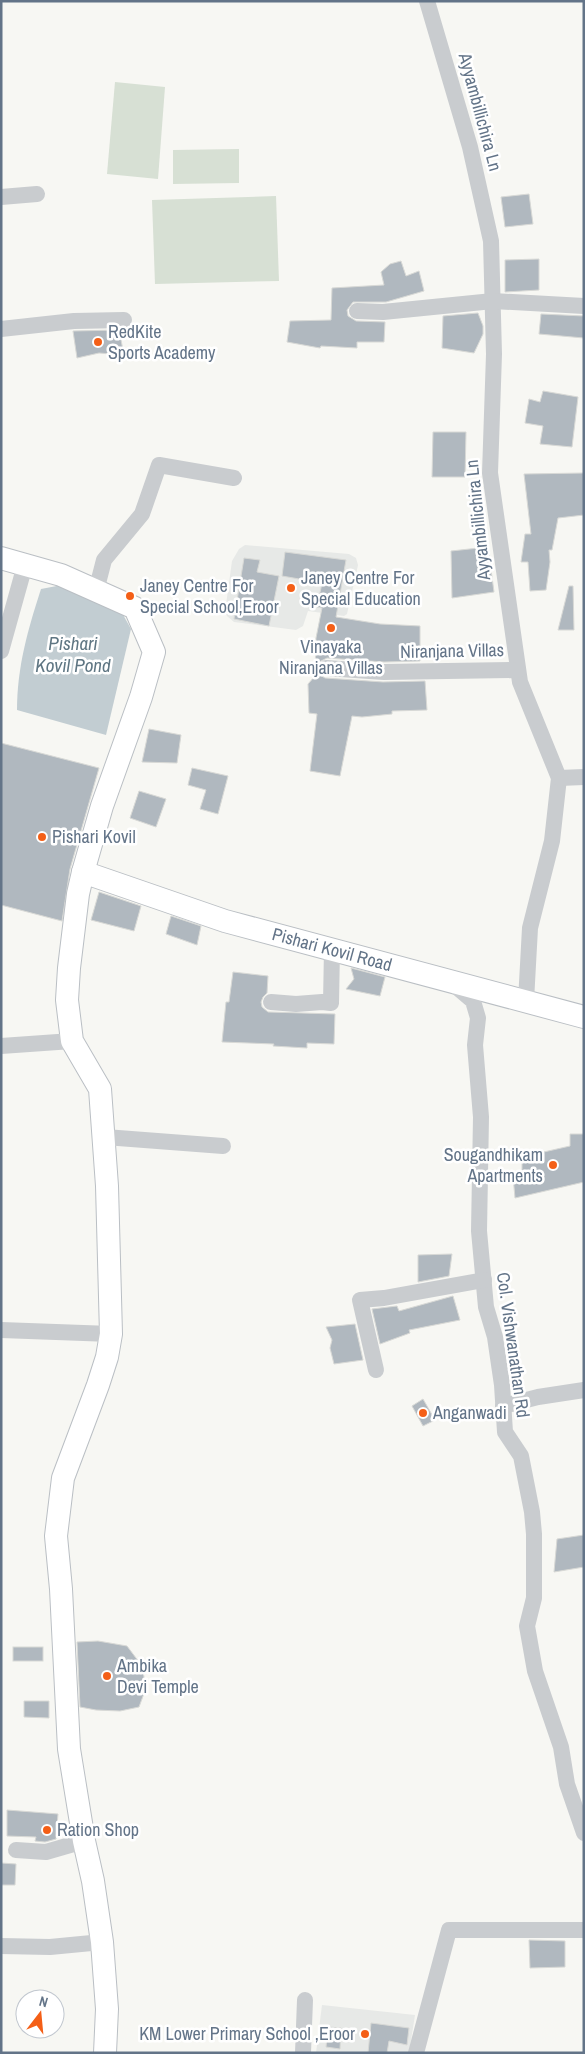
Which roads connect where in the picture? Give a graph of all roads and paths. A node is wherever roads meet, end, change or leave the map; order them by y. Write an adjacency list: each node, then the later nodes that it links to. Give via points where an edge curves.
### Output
1 (427, 1): 4 (street, Ayyambillichira Ln, via 470,147 491,241)
2 (36, 194): 3 (street)
3 (1, 197)
4 (492, 301): 5 (street); 6 (street, via 383,312); 15 (street, Ayyambillichira Ln, via 494,354 490,473)
5 (584, 306)
6 (357, 311)
7 (124, 320): 8 (street, via 74,321)
8 (1, 330)
9 (234, 478): 12 (street, via 158,465 142,514 104,560)
10 (1, 558): 11 (street)
11 (25, 565): 12 (street, via 61,575); 13 (street)
12 (96, 591): 18 (street, via 134,608 154,652)
13 (1, 651)
14 (326, 668): 15 (street, Niranjana Villas, via 384,672)
15 (518, 670): 17 (street, Ayyambillichira Ln)
16 (584, 777): 17 (street)
17 (559, 778): 21 (street, Ayyambillichira Ln, via 552,841 530,928)
18 (83, 872): 19 (street, Pishari Kovil Road, via 225,922); 24 (street, via 69,968 67,1000)
19 (332, 949): 20 (street, Pishari Kovil Road); 22 (street, via 331,1004)
20 (447, 980): 21 (street, Pishari Kovil Road); 28 (street, Col. Vishwanathan Rd, via 473,1002 478,1018 474,1045 481,1117 478,1194)
21 (526, 1001): 23 (street, Pishari Kovil Road)
22 (271, 1002)
23 (584, 1017)
24 (72, 1041): 25 (street); 26 (street, via 100,1089)
25 (1, 1046)
26 (105, 1137): 27 (street); 30 (street)
27 (223, 1146)
28 (484, 1280): 31 (street, via 360,1300); 33 (street, Col. Vishwanathan Rd)
29 (1, 1330): 30 (street)
30 (111, 1334): 35 (street, via 107,1357 63,1478 56,1536 70,1749)
31 (376, 1370)
32 (584, 1390): 33 (street)
33 (503, 1406): 34 (street, Col. Vishwanathan Rd, via 505,1432 521,1456 532,1512 534,1598 527,1626 535,1671 561,1747 567,1784)
34 (584, 1833)
35 (84, 1841): 36 (street, via 46,1852); 38 (street)
36 (16, 1850)
37 (584, 1930): 43 (street, via 449,1930)
38 (102, 1942): 39 (street, via 50,1947); 41 (street, via 107,2009)
39 (1, 1946)
40 (305, 2000): 42 (street)
41 (105, 2053)
42 (303, 2053)
43 (416, 2053)

